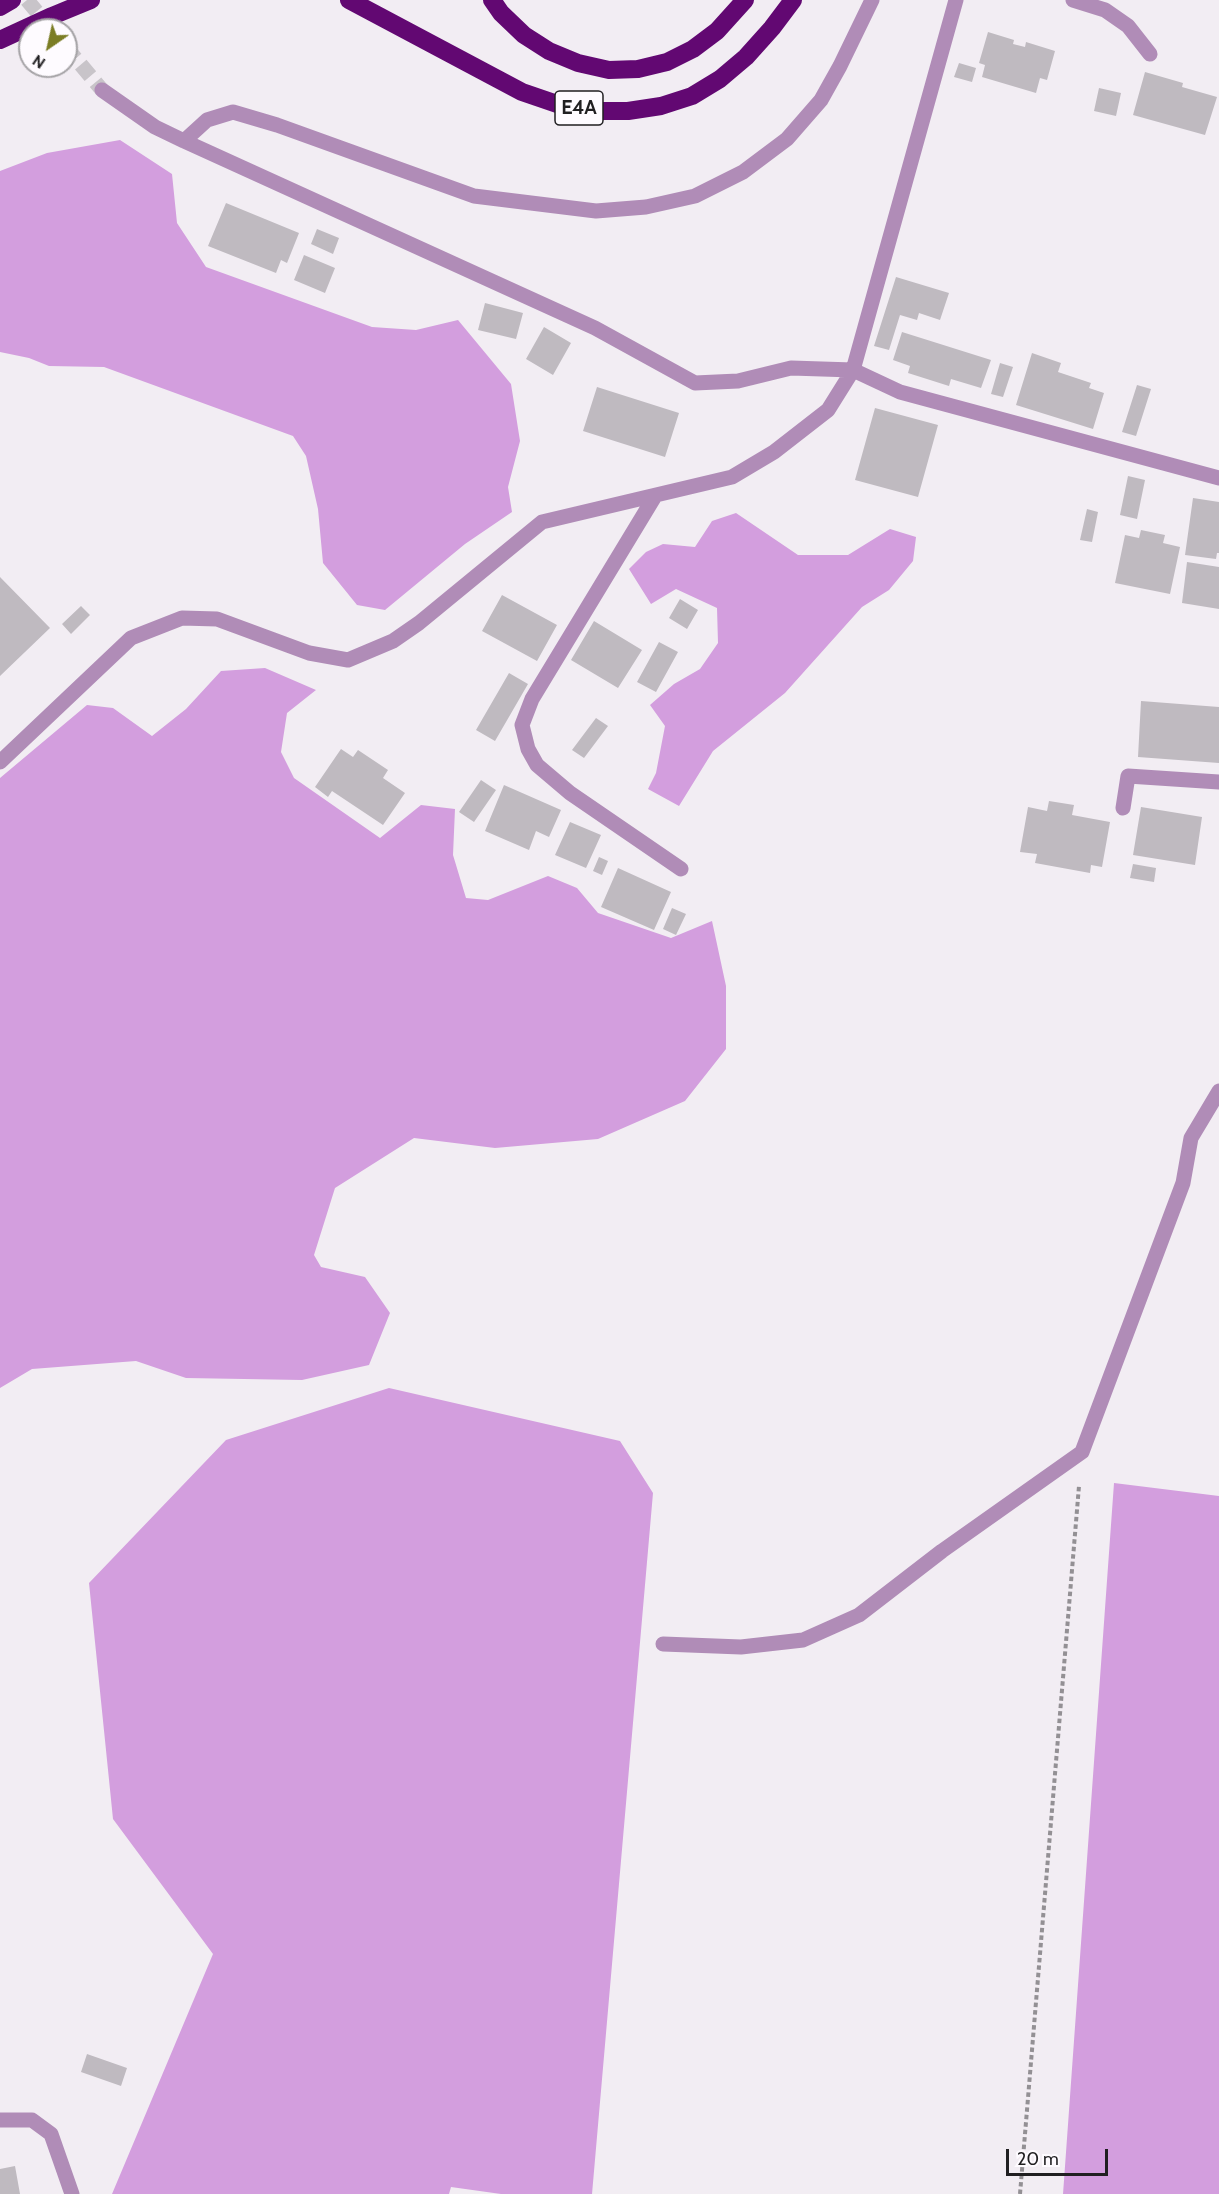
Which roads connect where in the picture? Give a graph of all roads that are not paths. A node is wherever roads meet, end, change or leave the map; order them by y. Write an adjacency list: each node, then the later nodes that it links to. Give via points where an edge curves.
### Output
1 (12, 0): 10 (highway)
2 (91, 0): 11 (highway)
3 (349, 0): 6 (highway, E4A, via 522,92 560,105 628,111 692,96 720,79 746,57)
4 (492, 0): 5 (highway, E4A, via 524,35 549,51 609,70 667,62 693,49 717,31)
5 (745, 0)
6 (793, 0)
7 (872, 0): 14 (street, via 821,100 787,139 743,172 695,196 646,207 596,212 474,196 233,112 207,120)
8 (956, 0): 15 (street)
9 (1073, 0): 12 (street, via 1105,10 1128,26)
10 (0, 7)
11 (0, 40)
12 (1150, 54)
13 (102, 90): 14 (street, via 155,127)
14 (184, 141): 15 (street, via 595,328 695,383 738,381 791,368)
15 (853, 370): 16 (street, via 900,392); 17 (street, via 828,410 774,452 732,477)
16 (1219, 478)
17 (655, 496): 18 (street, via 543,522 419,623 393,641 348,660 309,653 217,619 182,618 131,638); 21 (street, via 532,699 522,725 537,765 570,793)
18 (0, 762)
19 (1219, 782): 20 (street, via 1128,776)
20 (1123, 808)
21 (681, 869)
22 (1219, 1091): 23 (street, via 1191,1138 1183,1183 1082,1452 859,1615 803,1640 741,1647)
23 (663, 1644)
24 (0, 2120): 25 (street, via 32,2120 51,2134)
25 (72, 2194)

